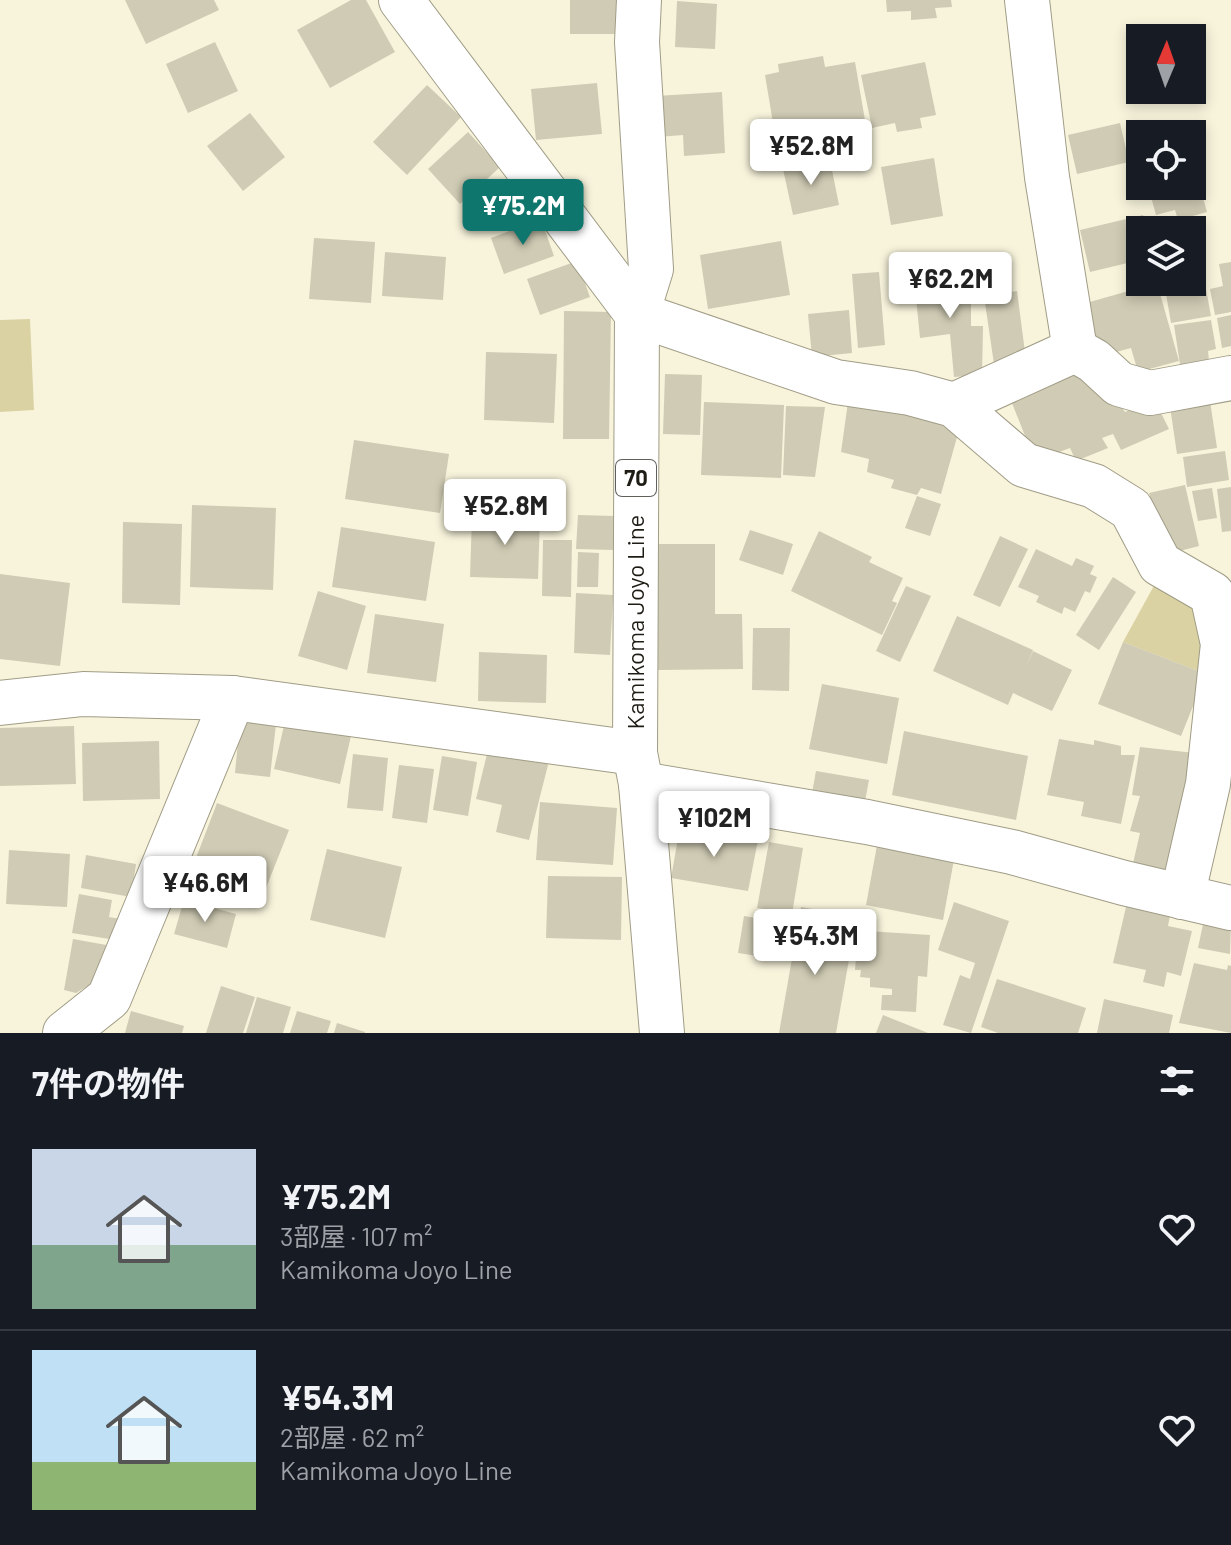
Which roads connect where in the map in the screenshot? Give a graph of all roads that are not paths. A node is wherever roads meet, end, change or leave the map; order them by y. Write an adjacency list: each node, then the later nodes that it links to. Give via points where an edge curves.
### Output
1 (401, 0): 4 (street)
2 (639, 0): 4 (street, Kamikoma Joyo Line, via 651,269)
3 (1027, 0): 5 (street, via 1047,177)
4 (637, 314): 7 (street, via 836,382); 10 (street, Kamikoma Joyo Line / 70)
5 (1075, 350): 6 (street, via 1119,384 1150,393); 7 (street)
6 (1231, 378)
7 (954, 405): 11 (street, via 1024,465 1094,486 1131,509 1160,564 1212,594 1223,644)
8 (233, 698): 9 (street, via 83,694); 10 (street); 14 (street, via 109,998)
9 (0, 703)
10 (638, 769): 12 (street, via 1012,852); 15 (street, Kamikoma Joyo Line / 70)
11 (1220, 788): 12 (street)
12 (1182, 897): 13 (street)
13 (1231, 908)
14 (65, 1033)
15 (662, 1033)

